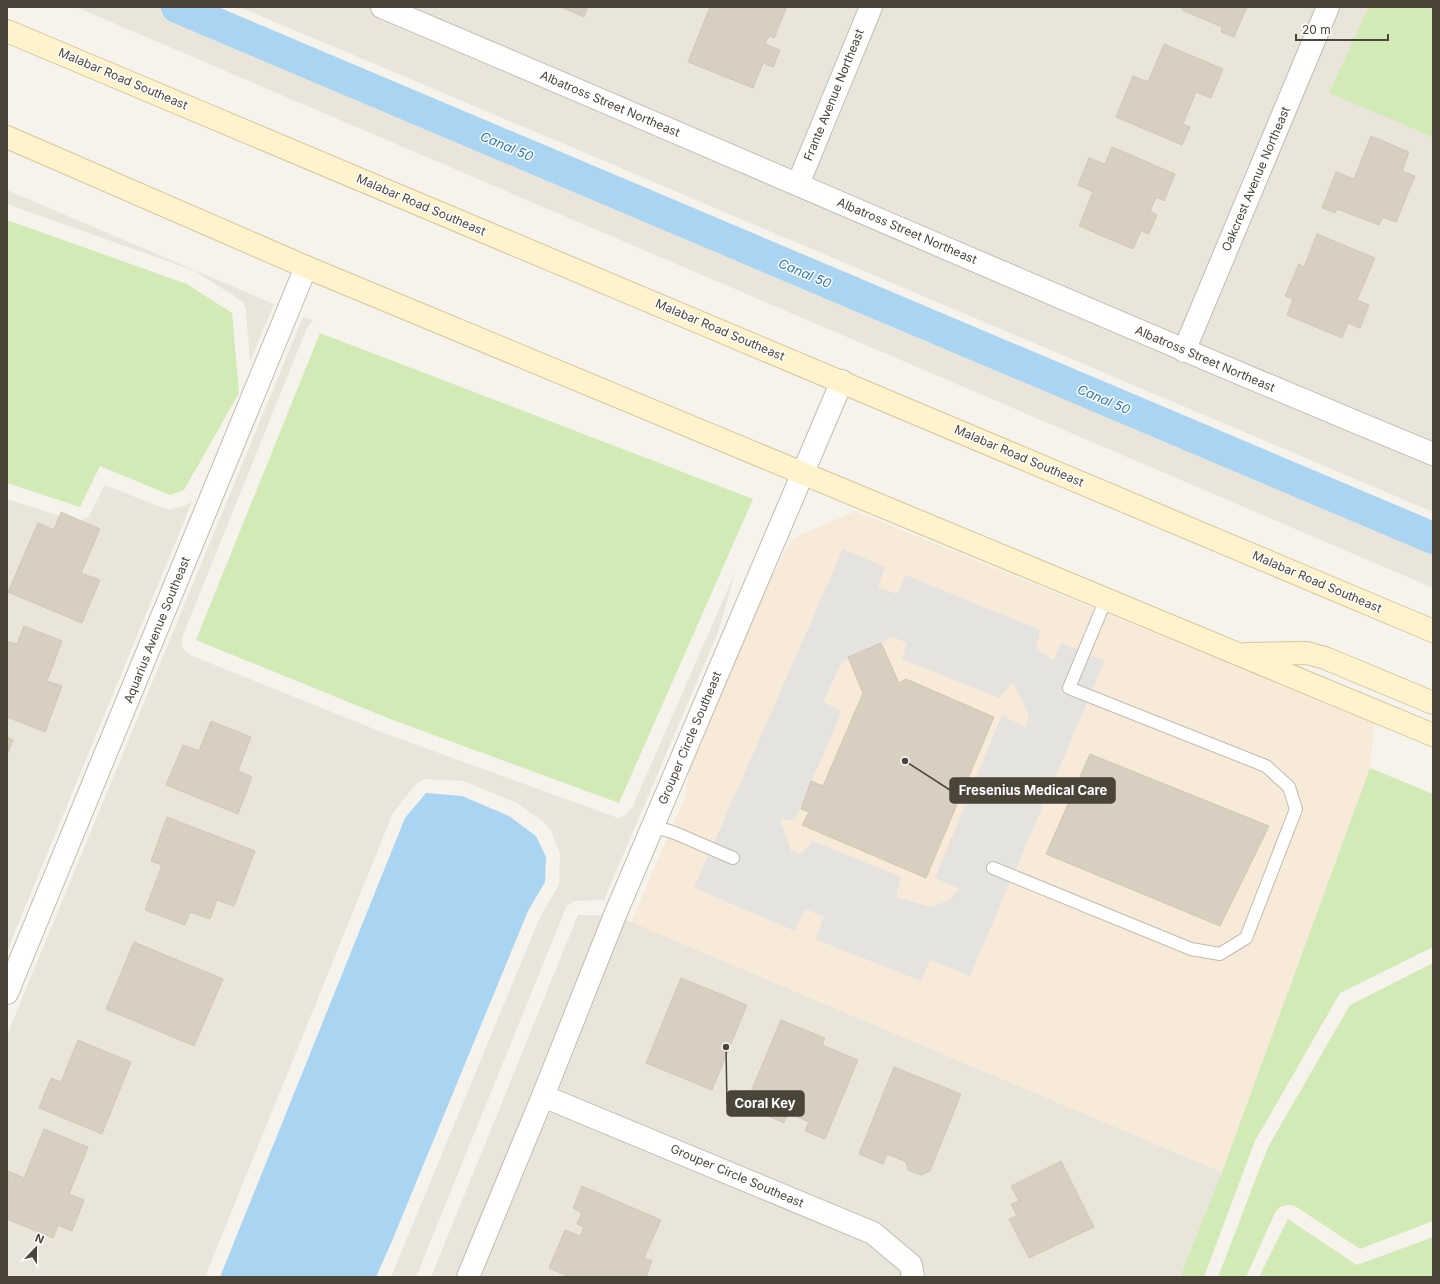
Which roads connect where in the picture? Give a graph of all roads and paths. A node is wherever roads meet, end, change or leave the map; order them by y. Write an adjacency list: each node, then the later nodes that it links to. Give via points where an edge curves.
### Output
1 (382, 7): 4 (street, Albatross Street Northeast)
2 (871, 7): 7 (street, Frante Avenue Northeast)
3 (1328, 7): 9 (street, Oakcrest Avenue Northeast)
4 (406, 12): 7 (street, Albatross Street Northeast)
5 (7, 31): 10 (main road, Malabar Road Southeast)
6 (7, 137): 8 (main road)
7 (798, 184): 9 (street, Albatross Street Northeast)
8 (306, 267): 12 (main road); 21 (street, Aquarius Avenue Southeast)
9 (1184, 351): 11 (street, Albatross Street Northeast)
10 (842, 381): 12 (street, Grouper Circle Southeast); 14 (main road, Malabar Road Southeast)
11 (1433, 454)
12 (802, 474): 13 (main road); 18 (street, Grouper Circle Southeast)
13 (1106, 599): 15 (main road); 20 (lane, via 1069,688 1266,766 1289,787 1296,809 1246,938 1220,954 1190,949)
14 (1433, 631)
15 (1236, 655): 16 (main road, via 1313,655); 17 (main road)
16 (1433, 703)
17 (1433, 735)
18 (653, 826): 19 (lane); 22 (street, Grouper Circle Southeast)
19 (733, 858)
20 (993, 868)
21 (7, 993)
22 (543, 1096): 23 (street, Grouper Circle Southeast); 24 (street, Grouper Circle Southeast, via 873,1233 911,1265)
23 (468, 1277)
24 (913, 1277)

